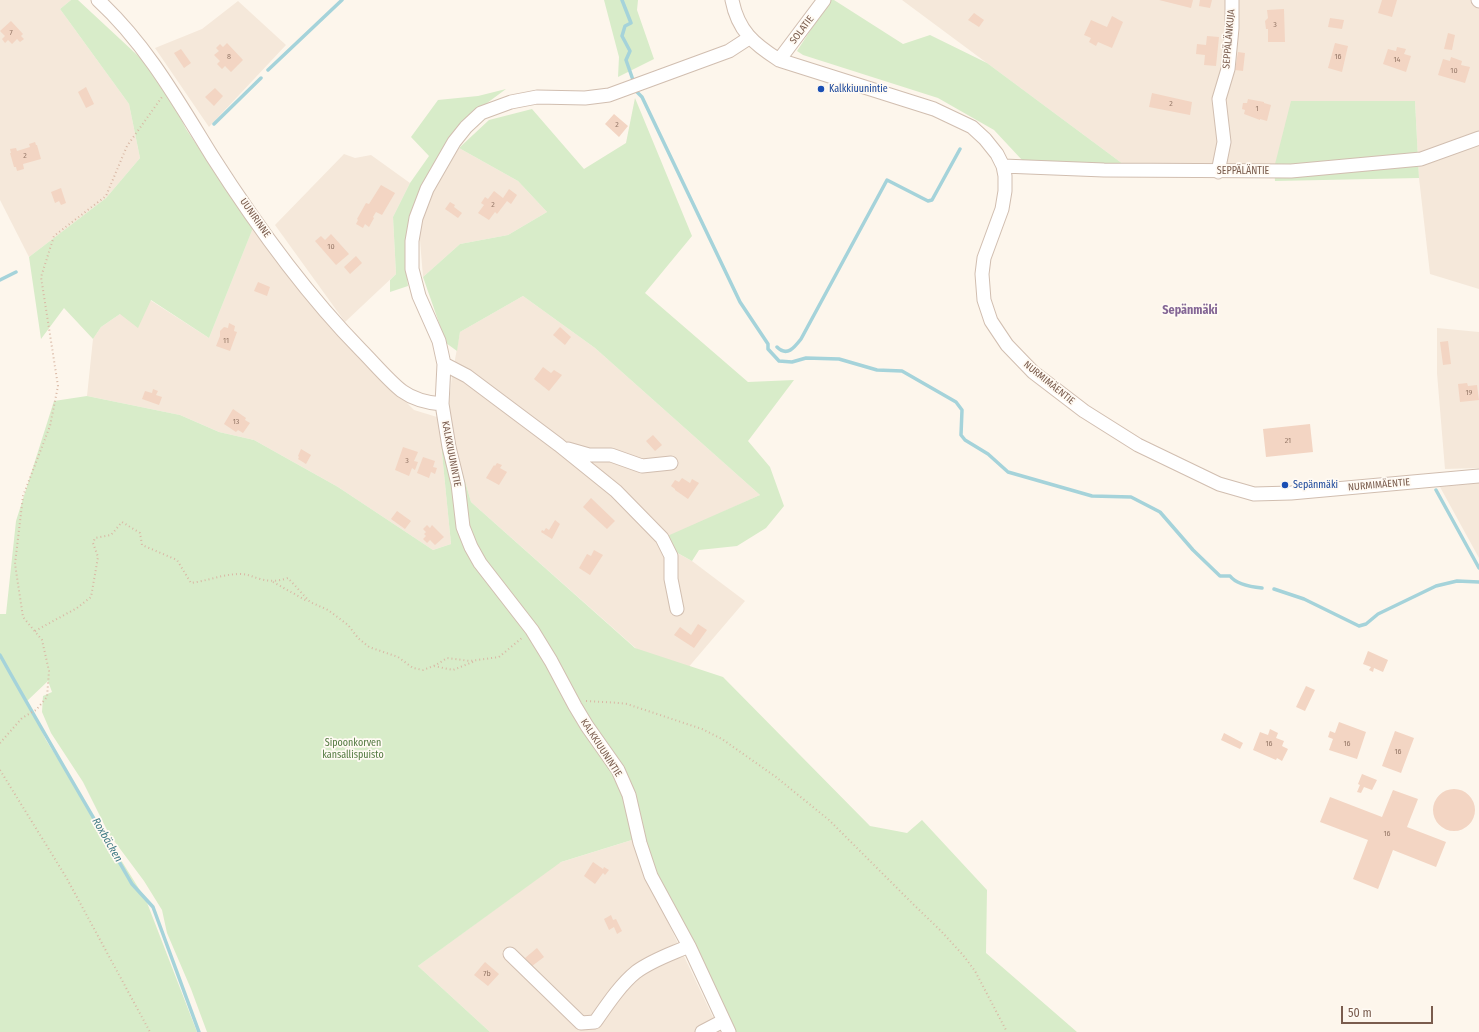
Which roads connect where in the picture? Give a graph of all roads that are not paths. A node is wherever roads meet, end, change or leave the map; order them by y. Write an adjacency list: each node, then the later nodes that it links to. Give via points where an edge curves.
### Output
1 (98, 0): 11 (street, UUNIRINNE, via 119,21 170,87 243,202 338,327 402,391 428,403)
2 (732, 0): 5 (street, NURMIMÄENTIE, via 740,25)
3 (824, 0): 6 (street, SOLATIE)
4 (1232, 0): 9 (street, SEPPÄLÄNKUJA, via 1228,69 1219,99 1224,142)
5 (749, 38): 6 (street, NURMIMÄENTIE); 10 (street, KALKKIUUNINTIE, via 729,51 609,95 537,98 511,102 481,114 466,127 454,142 427,189 416,218 412,241 412,269 419,296 440,341)
6 (780, 60): 8 (street, NURMIMÄENTIE, via 934,109 960,121 972,127 985,139)
7 (1479, 138): 9 (street, SEPPÄLÄNTIE, via 1421,159 1291,171)
8 (1003, 166): 9 (street, SEPPÄLÄNTIE); 14 (street, NURMIMÄENTIE, via 1006,190 1002,209 984,258 982,274 986,307 991,321 1012,351 1033,372 1084,411 1138,445 1219,484 1254,494)
9 (1218, 172)
10 (444, 364): 11 (street, KALKKIUUNINTIE); 12 (street, via 467,376)
11 (442, 404): 16 (street, KALKKIUUNINTIE, via 458,484 463,527 471,547 480,563 532,630 587,726 618,770 629,795 651,876)
12 (559, 445): 13 (street, via 589,455 611,455 642,466); 15 (street, via 616,491 662,538 671,556 671,579)
13 (671, 463)
14 (1479, 476)
15 (677, 609)
16 (689, 946): 17 (street, via 636,972 595,1022 587,1024 581,1023); 18 (street, KALKKIUUNINTIE)
17 (510, 954)
18 (726, 1027): 19 (street)
19 (702, 1032)

